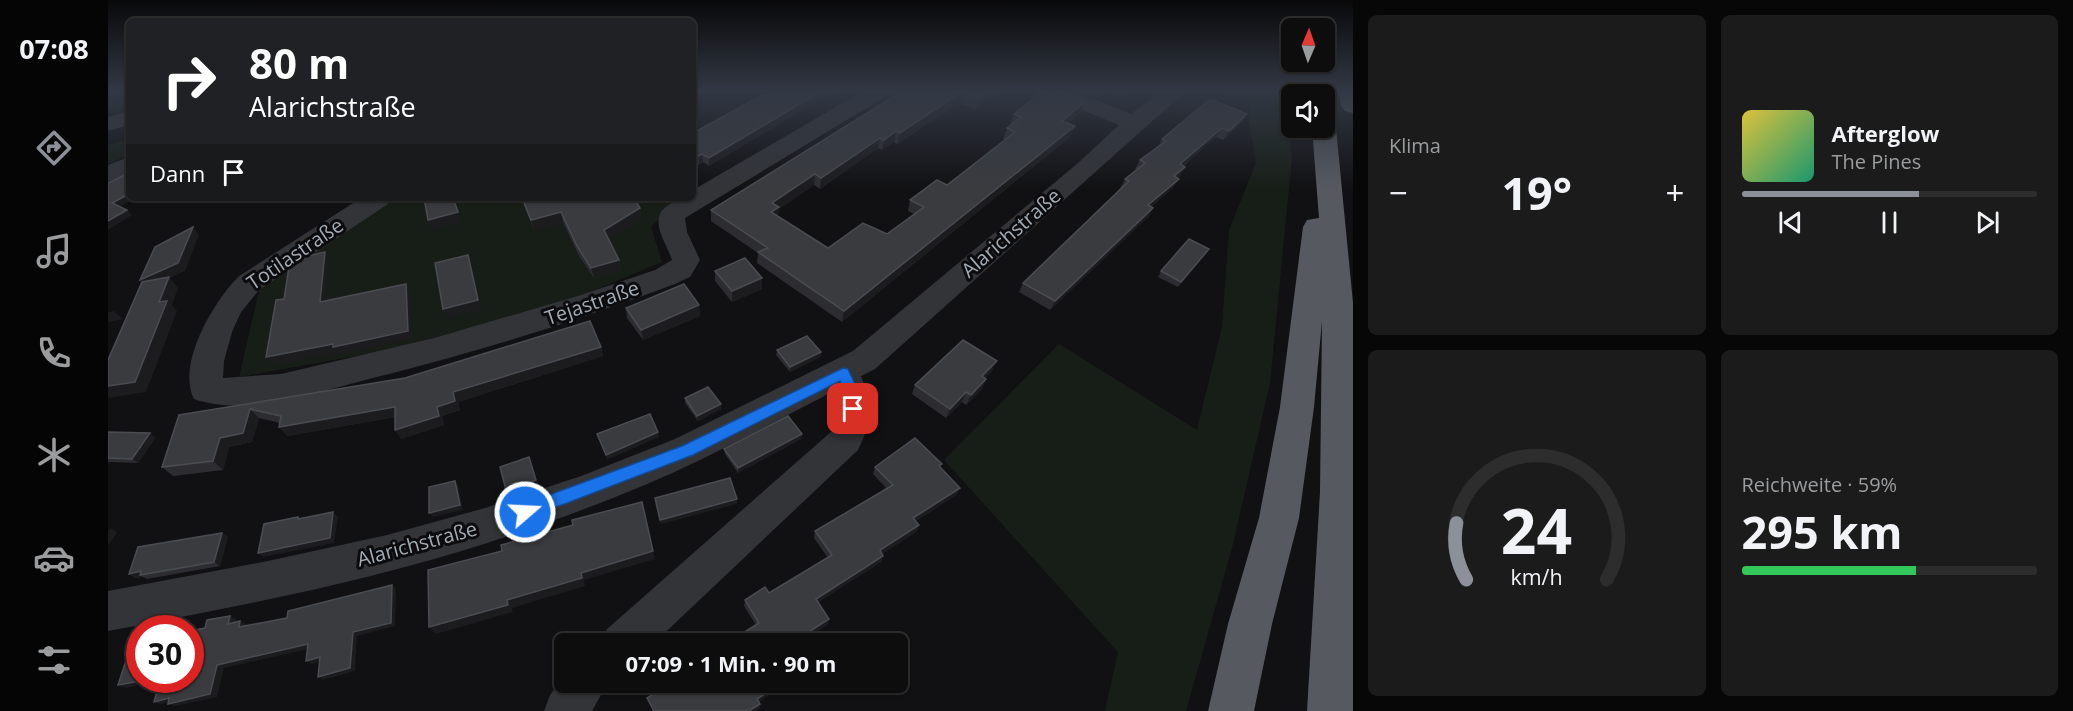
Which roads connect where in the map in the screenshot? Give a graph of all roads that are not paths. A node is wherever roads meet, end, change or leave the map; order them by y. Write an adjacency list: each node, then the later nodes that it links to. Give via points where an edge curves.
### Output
1 (824, 123): 6 (street, Tejastraße)
2 (1134, 123): 9 (street, Alarichstraße, via 903,327)
3 (1325, 138): 15 (highway, via 1297,407 1279,518); 16 (highway, via 1340,346 1341,457)
4 (126, 165): 5 (street)
5 (108, 174)
6 (696, 200)
7 (374, 201): 10 (street, Totilastraße, via 236,295 215,340)
8 (694, 201): 10 (street, Tejastraße, via 672,214 671,230 686,260 680,270 665,277 556,316 375,365 268,387)
9 (843, 373): 11 (street, Alarichstraße, via 687,450 485,526 387,554); 12 (street, via 853,395 853,422 846,440)
10 (206, 390)
11 (108, 611)
12 (634, 633)
13 (578, 693): 14 (street)
14 (566, 711)
15 (1231, 711)
16 (1330, 711)

